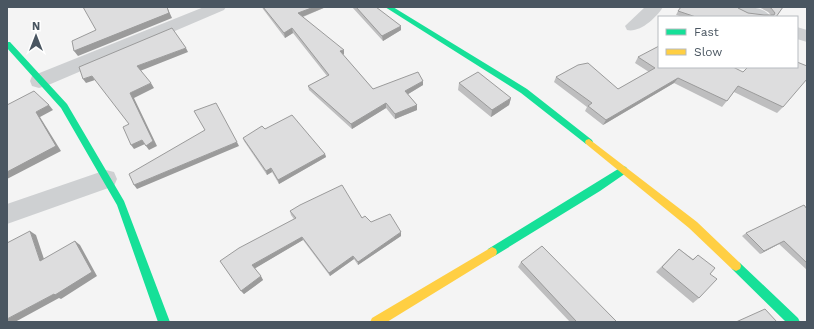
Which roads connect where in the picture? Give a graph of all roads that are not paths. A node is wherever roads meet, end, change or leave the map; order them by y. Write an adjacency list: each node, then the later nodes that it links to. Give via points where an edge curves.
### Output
1 (218, 7): 8 (street)
2 (655, 7): 6 (street)
3 (741, 7): 5 (street)
4 (395, 8): 9 (street, via 524,91)
5 (761, 16)
6 (633, 26)
7 (7, 44): 8 (street)
8 (39, 81): 10 (street, via 64,106)
9 (623, 170): 13 (street); 14 (street, via 693,225)
10 (106, 179): 11 (street); 12 (street, via 121,204)
11 (7, 214)
12 (164, 322)
13 (376, 322)
14 (794, 322)

